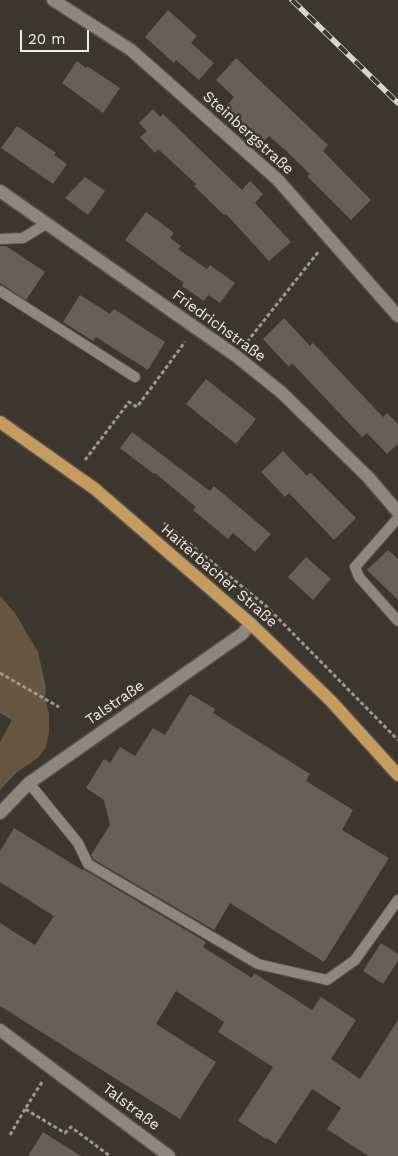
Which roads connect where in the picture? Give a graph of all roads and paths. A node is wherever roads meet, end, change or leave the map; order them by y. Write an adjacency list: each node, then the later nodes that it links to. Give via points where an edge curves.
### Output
1 (53, 0): 4 (street, Steinbergstraße, via 132,50 278,180)
2 (0, 191): 3 (street, Friedrichstraße)
3 (46, 224): 5 (lane, via 23,238); 8 (street, Friedrichstraße)
4 (329, 238): 7 (street, Steinbergstraße); 9 (path)
5 (0, 239)
6 (0, 291): 10 (lane)
7 (398, 316)
8 (196, 328): 9 (street, Friedrichstraße); 12 (path, via 137,407 129,402)
9 (236, 356): 13 (street, Friedrichstraße, via 281,392 368,477)
10 (135, 376)
11 (0, 422): 16 (main road, Haiterbacher Straße, via 95,488)
12 (85, 460)
13 (398, 512)
14 (398, 518): 15 (lane, via 355,567 359,577)
15 (398, 622)
16 (251, 624): 19 (main road, Haiterbacher Straße, via 331,701); 20 (street, Talstraße, via 226,646)
17 (0, 673): 18 (path)
18 (59, 707)
19 (398, 775)
20 (29, 783): 21 (street, Talstraße); 22 (lane, via 78,843 88,864 258,964 327,980 355,960)
21 (0, 813)
22 (398, 900)
23 (0, 1030): 24 (street, Talstraße)
24 (51, 1068): 25 (path); 28 (street, Talstraße)
25 (25, 1109): 26 (path); 27 (path, via 65,1134 71,1127)
26 (10, 1135)
27 (110, 1156)
28 (170, 1156)

